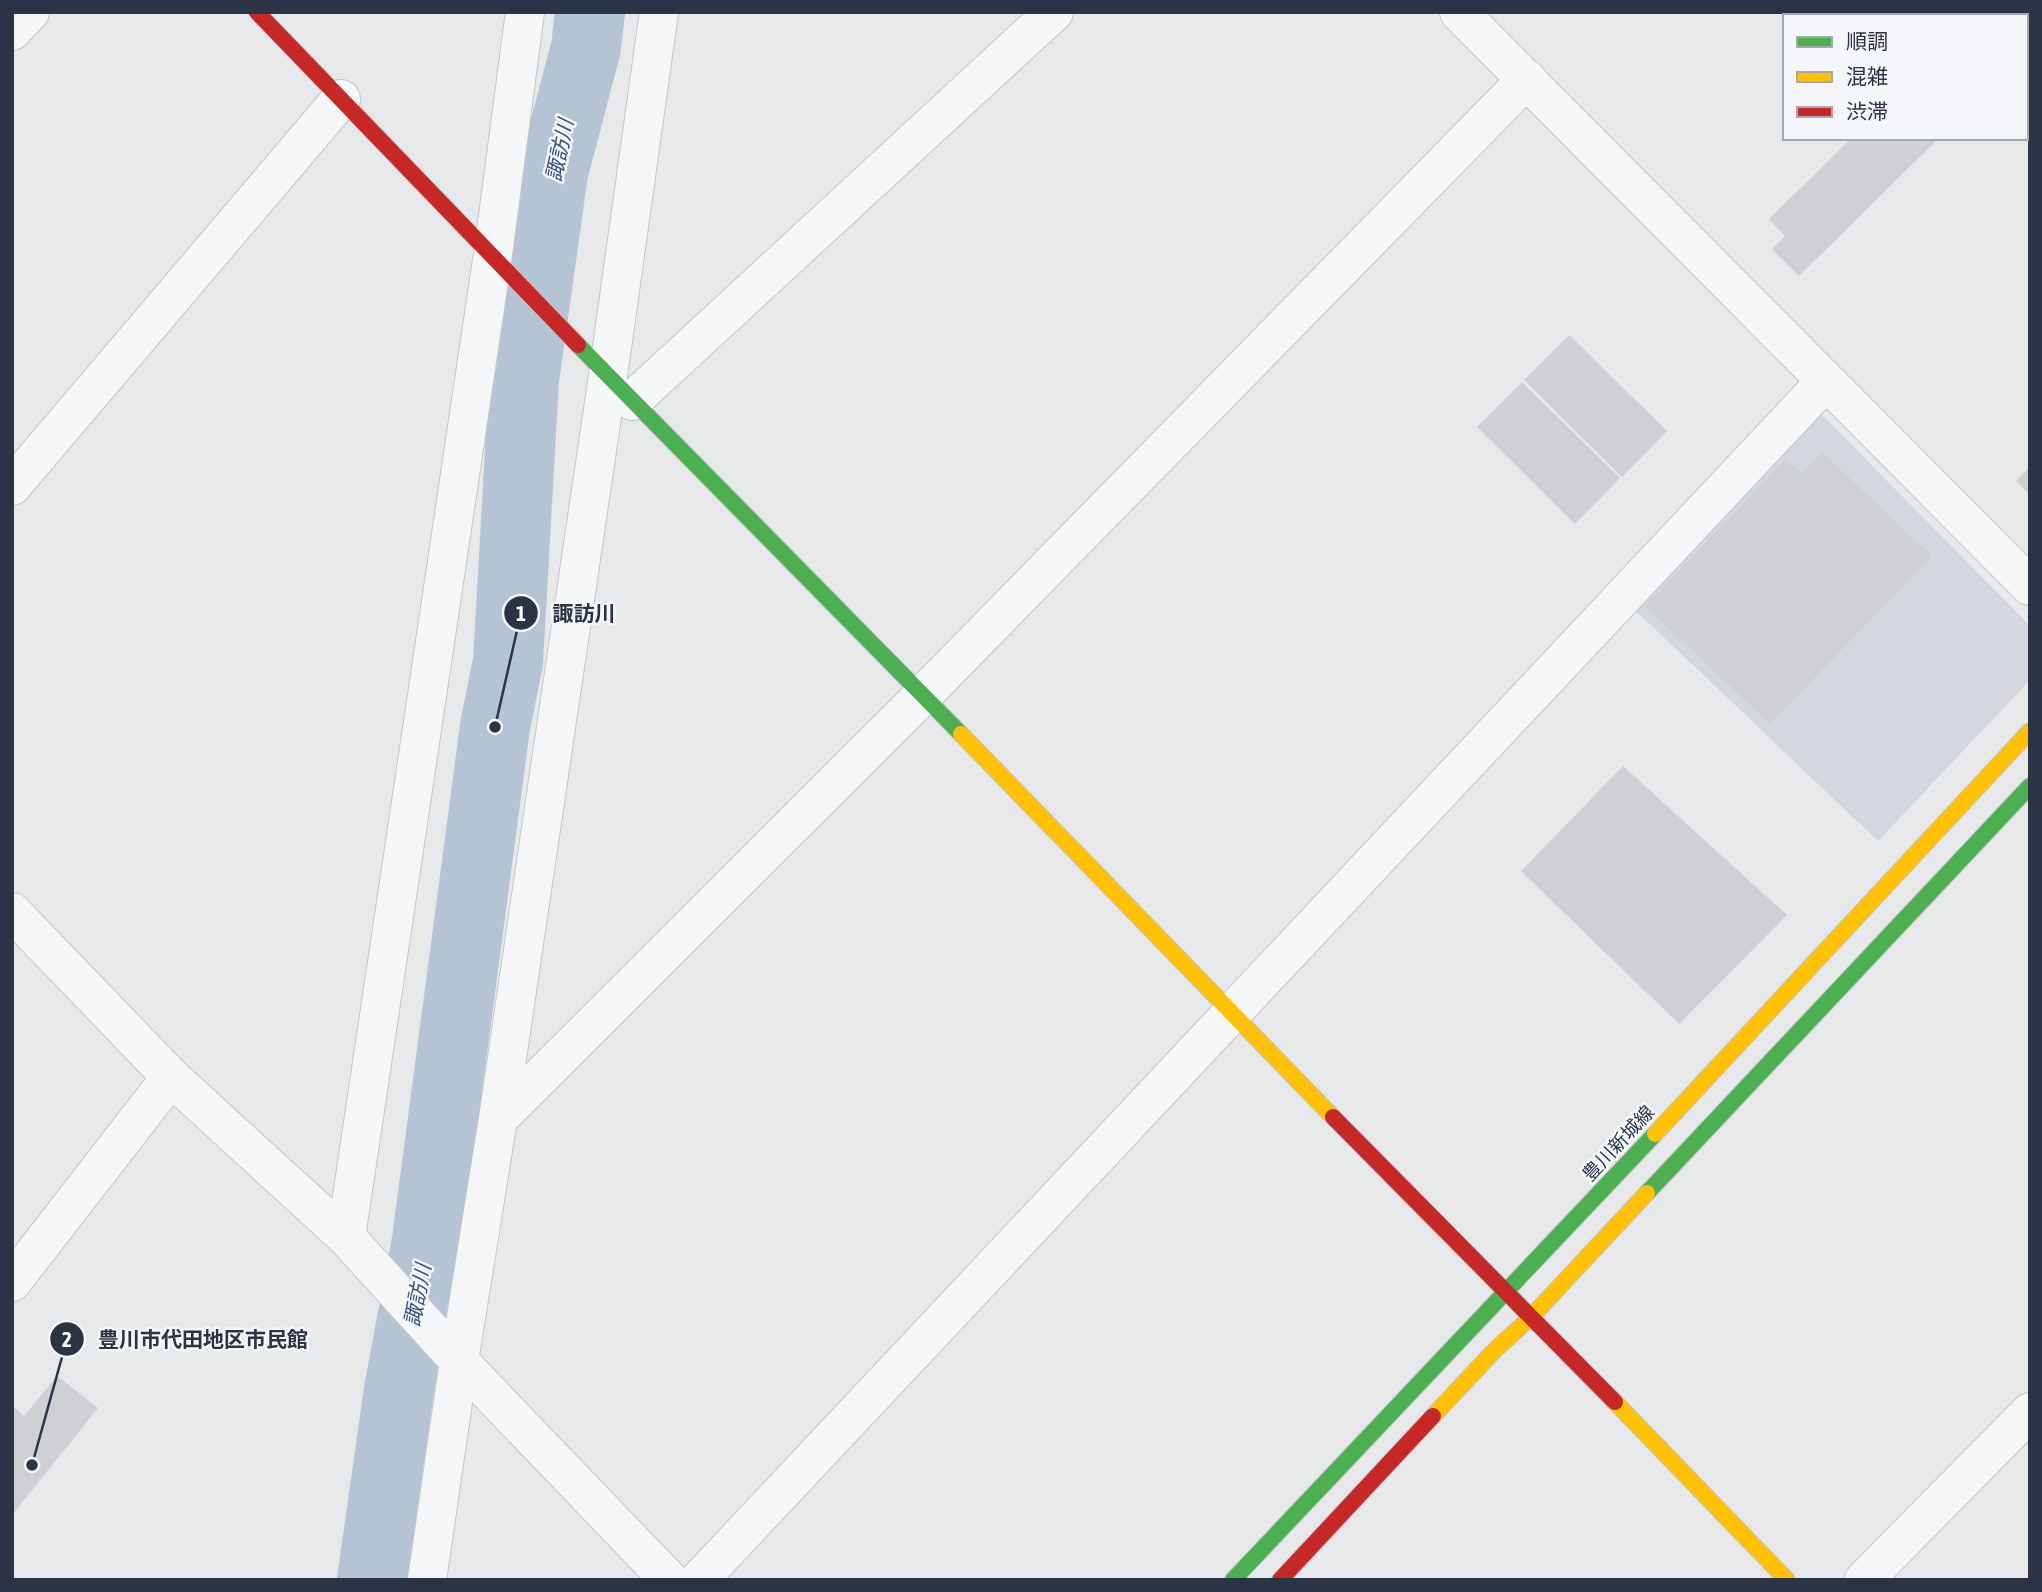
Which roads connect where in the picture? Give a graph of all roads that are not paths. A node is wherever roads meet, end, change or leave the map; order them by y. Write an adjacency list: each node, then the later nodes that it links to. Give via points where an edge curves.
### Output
1 (30, 12): 7 (street)
2 (257, 12): 9 (main road)
3 (525, 12): 10 (street)
4 (659, 12): 11 (street)
5 (1055, 12): 11 (street)
6 (1459, 12): 8 (street)
7 (12, 31)
8 (1527, 79): 12 (street); 15 (street)
9 (341, 99): 10 (main road); 13 (street)
10 (502, 266): 11 (main road); 22 (street)
11 (607, 375): 15 (main road); 21 (street)
12 (1825, 382): 14 (street); 19 (street)
13 (12, 486)
14 (2030, 586)
15 (923, 695): 19 (main road); 21 (street)
16 (2030, 731): 24 (main road, 豊川新城線)
17 (2030, 786): 25 (main road)
18 (16, 923): 20 (street)
19 (1231, 1014): 24 (main road); 30 (street)
20 (171, 1077): 22 (street); 23 (street)
21 (498, 1119): 26 (street)
22 (354, 1246): 26 (street)
23 (12, 1282)
24 (1506, 1291): 25 (main road); 31 (main road, 豊川新城線)
25 (1532, 1316): 32 (main road); 33 (main road)
26 (459, 1361): 28 (street); 29 (street)
27 (2030, 1412): 34 (street)
28 (427, 1580)
29 (669, 1580)
30 (699, 1580)
31 (1233, 1580)
32 (1280, 1580)
33 (1787, 1580)
34 (1864, 1580)

